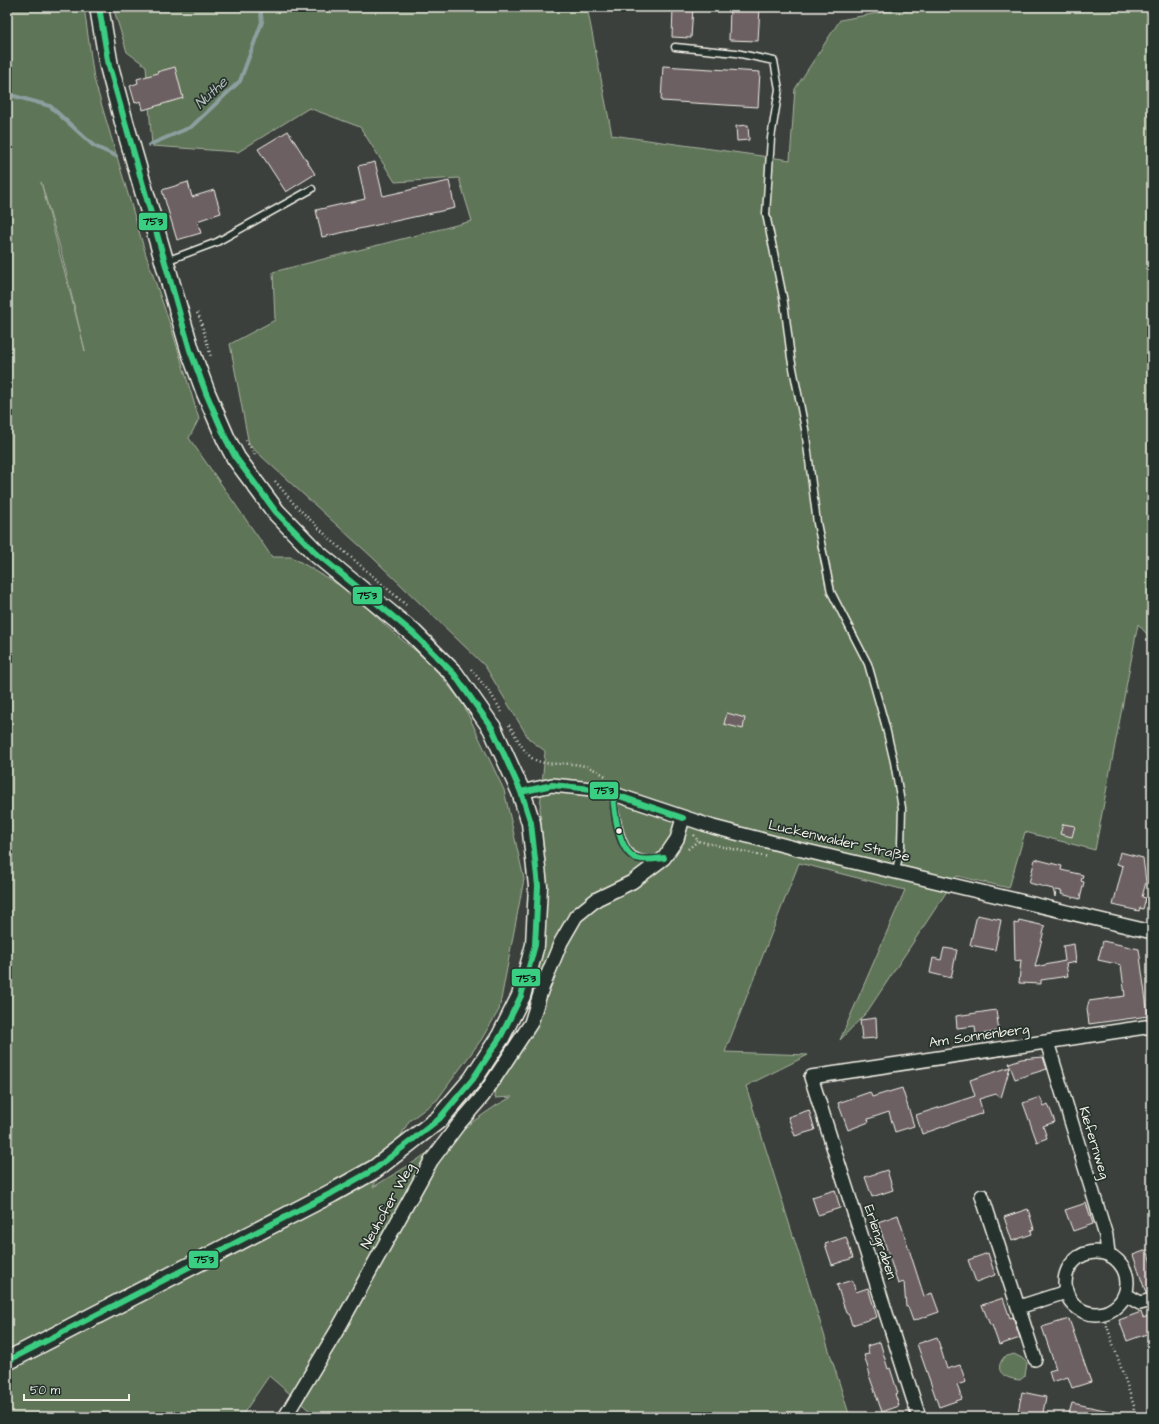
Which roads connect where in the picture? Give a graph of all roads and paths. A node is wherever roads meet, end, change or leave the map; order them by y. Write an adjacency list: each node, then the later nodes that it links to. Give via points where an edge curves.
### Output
1 (99, 7): 4 (main road, via 109,66)
2 (675, 47): 11 (lane, via 736,53 774,61 779,89 771,138 766,214 784,302 791,358 805,429 817,523 831,592 868,664 894,762 902,808 901,846)
3 (312, 189): 4 (lane, via 217,242)
4 (164, 262): 5 (main road, via 190,350 206,393 236,458 276,512 316,553 413,632 454,674 492,728)
5 (520, 792): 6 (street, Luckenwalder Straße, via 552,786); 24 (main road, via 530,824 538,886 535,945 521,996 501,1036 473,1079 439,1119 375,1169 351,1183)
6 (613, 793): 7 (street, Luckenwalder Straße); 10 (lane, via 615,816 623,841 632,855 650,860)
7 (683, 818): 10 (street, Neuhofer Weg, via 677,839); 11 (street, Luckenwalder Straße, via 798,849)
8 (698, 841): 9 (path)
9 (686, 850)
10 (664, 858): 25 (street, Neuhofer Weg, via 632,882 598,899 576,916 561,942 531,1023 483,1096 458,1124 431,1161 339,1328)
11 (896, 871): 12 (street, Luckenwalder Straße)
12 (1152, 932)
13 (1152, 1026): 14 (street, Am Sonnenberg)
14 (1046, 1042): 15 (street, Am Sonnenberg); 17 (street, Kiefernweg, via 1106,1236)
15 (811, 1077): 26 (street, Erlengraben)
16 (982, 1196): 21 (street)
17 (1108, 1253): 18 (street, via 1095,1251 1077,1257 1065,1279); 19 (street, via 1121,1262 1128,1276)
18 (1066, 1292): 21 (street); 22 (street, via 1073,1304 1083,1312)
19 (1126, 1295): 20 (street, via 1140,1303); 22 (street, via 1115,1309)
20 (1152, 1300)
21 (1019, 1307): 23 (street)
22 (1103, 1314): 27 (path, via 1134,1406)
23 (1035, 1359)
24 (7, 1361)
25 (285, 1417)
26 (919, 1417)
27 (1133, 1417)

